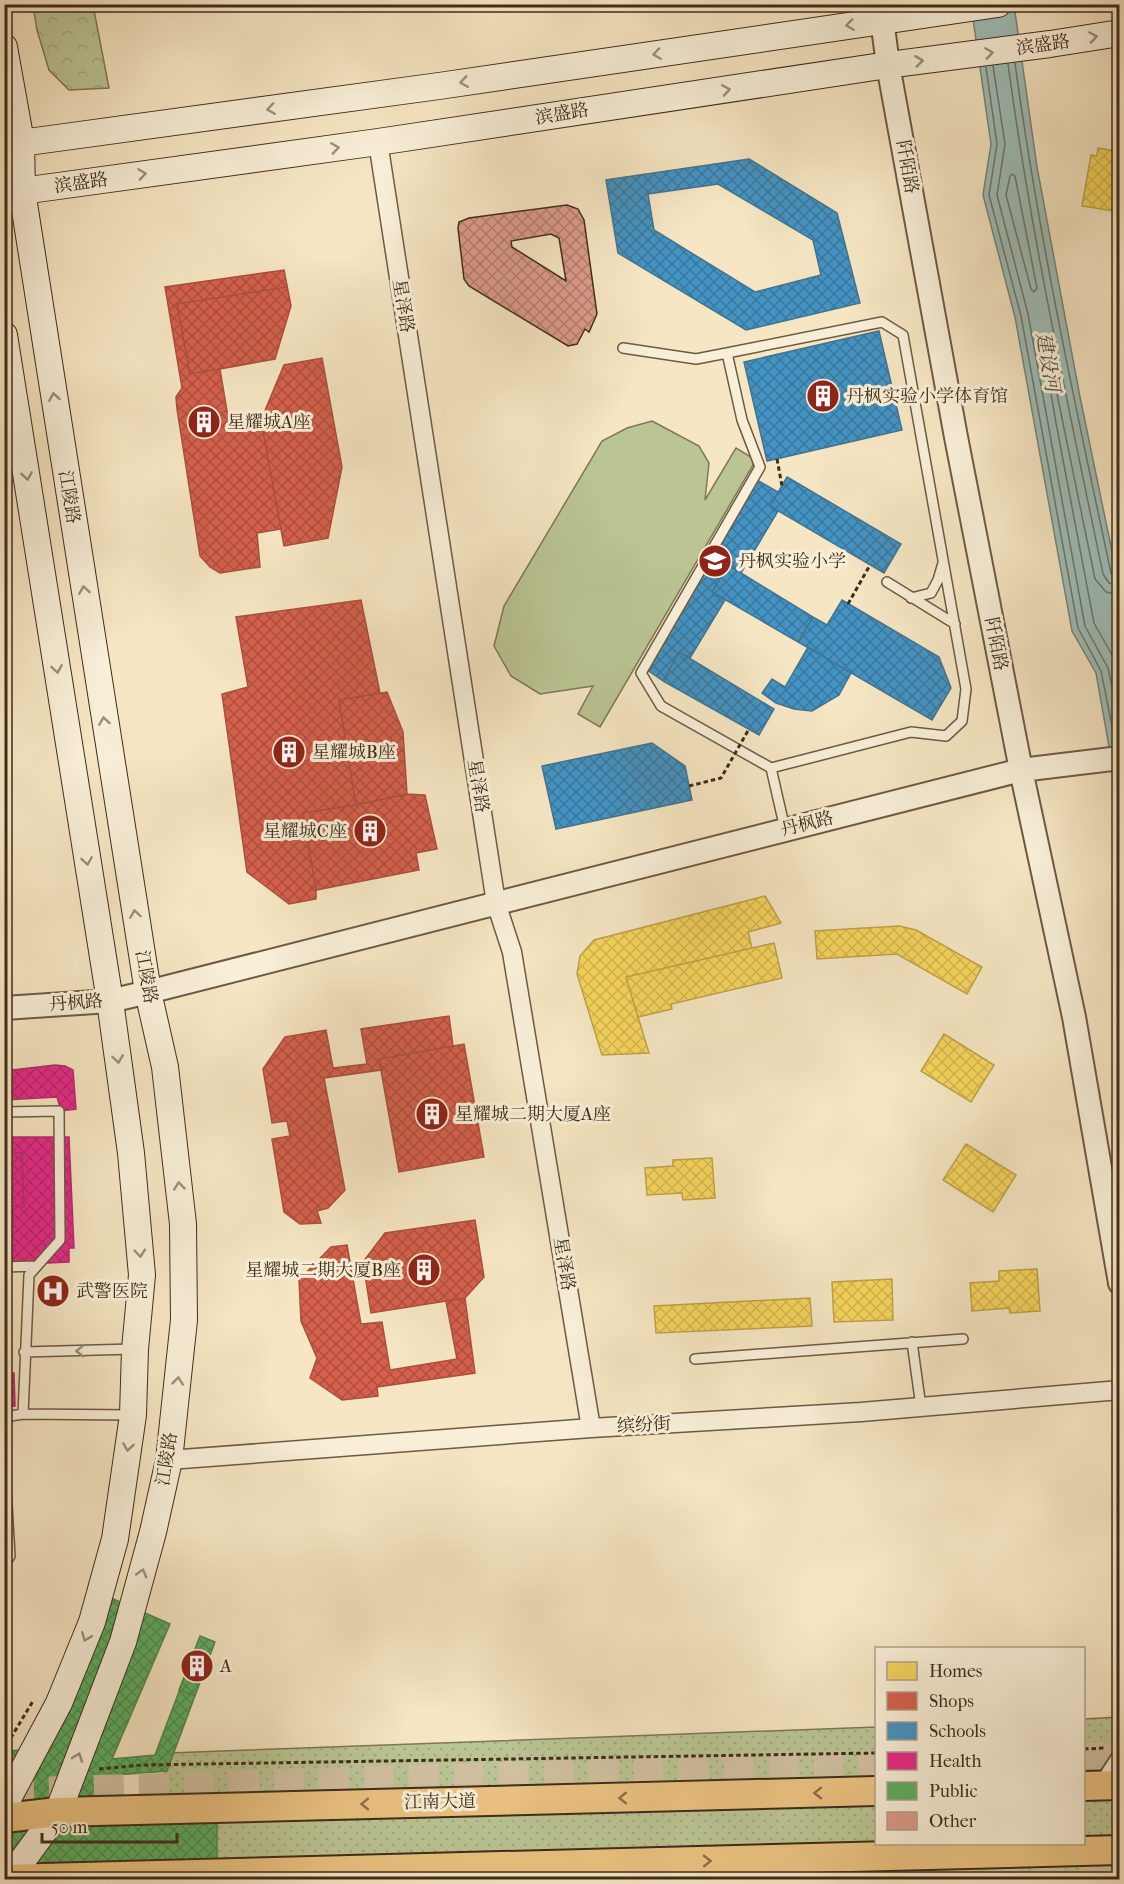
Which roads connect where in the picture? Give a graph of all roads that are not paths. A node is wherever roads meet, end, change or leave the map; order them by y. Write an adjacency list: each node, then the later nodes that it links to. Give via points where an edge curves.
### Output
1 (998, 4): 2 (main road, via 950,11)
2 (881, 13): 5 (street, 阡陌路); 7 (main road, one-way to 7, via 427,88)
3 (1119, 33): 5 (main road, 滨盛路, one-way to 3)
4 (4, 47): 7 (main road, 江陵路)
5 (888, 65): 6 (main road, 滨盛路, one-way to 5); 18 (street, 阡陌路)
6 (378, 142): 8 (main road, 滨盛路, one-way to 6); 20 (street, 星泽路)
7 (13, 143): 8 (main road, 江陵路)
8 (13, 193): 21 (main road, 江陵路, one-way to 8)
9 (4, 336): 22 (main road, one-way to 22)
10 (623, 348): 11 (lane, via 696,359)
11 (727, 353): 12 (lane, via 882,322 903,335); 17 (lane, via 742,420 760,468 640,673 661,706)
12 (943, 561): 14 (lane, via 931,593); 15 (lane)
13 (886, 582): 14 (lane)
14 (911, 598): 15 (lane)
15 (955, 624): 17 (lane, via 966,689 962,721 946,736 911,732)
16 (1119, 758): 18 (street, 丹枫路)
17 (771, 768): 19 (lane)
18 (1021, 770): 19 (street, 丹枫路); 27 (street, 阡陌路, via 1074,1017)
19 (785, 830): 20 (street, 丹枫路)
20 (496, 903): 21 (street, 丹枫路); 38 (street, 星泽路, via 512,952)
21 (148, 993): 22 (street, 丹枫路); 40 (main road, 江陵路, one-way to 21, via 184,1320 183,1224 165,1067)
22 (110, 1001): 23 (street, 丹枫路); 30 (main road, one-way to 30, via 131,1153 142,1275)
23 (4, 1008)
24 (4, 1113): 25 (lane, via 59,1111 60,1239)
25 (36, 1266): 26 (lane); 31 (lane, via 29,1275)
26 (4, 1267)
27 (1119, 1283)
28 (963, 1339): 29 (lane)
29 (912, 1342): 32 (lane); 34 (lane)
30 (135, 1349): 31 (lane, one-way to 31); 36 (main road)
31 (24, 1352): 35 (lane)
32 (695, 1359)
33 (1119, 1390): 34 (street, 缤纷街)
34 (921, 1407): 38 (street, 缤纷街)
35 (23, 1414): 36 (lane); 37 (lane)
36 (133, 1415): 43 (main road, one-way to 43, via 115,1539 92,1622 59,1703)
37 (4, 1417)
38 (591, 1428): 40 (street, 缤纷街)
39 (4, 1455): 41 (lane, via 10,1556)
40 (169, 1460): 44 (main road, 江陵路, one-way to 40, via 123,1642)
41 (4, 1566)
42 (875, 1791): 44 (main road, 江南大道, one-way to 44)
43 (4, 1806)
44 (58, 1812): 45 (main road, 江南大道); 47 (main road, 江陵路)
45 (4, 1818)
46 (1119, 1850): 47 (main road, one-way to 46)
47 (7, 1879)

